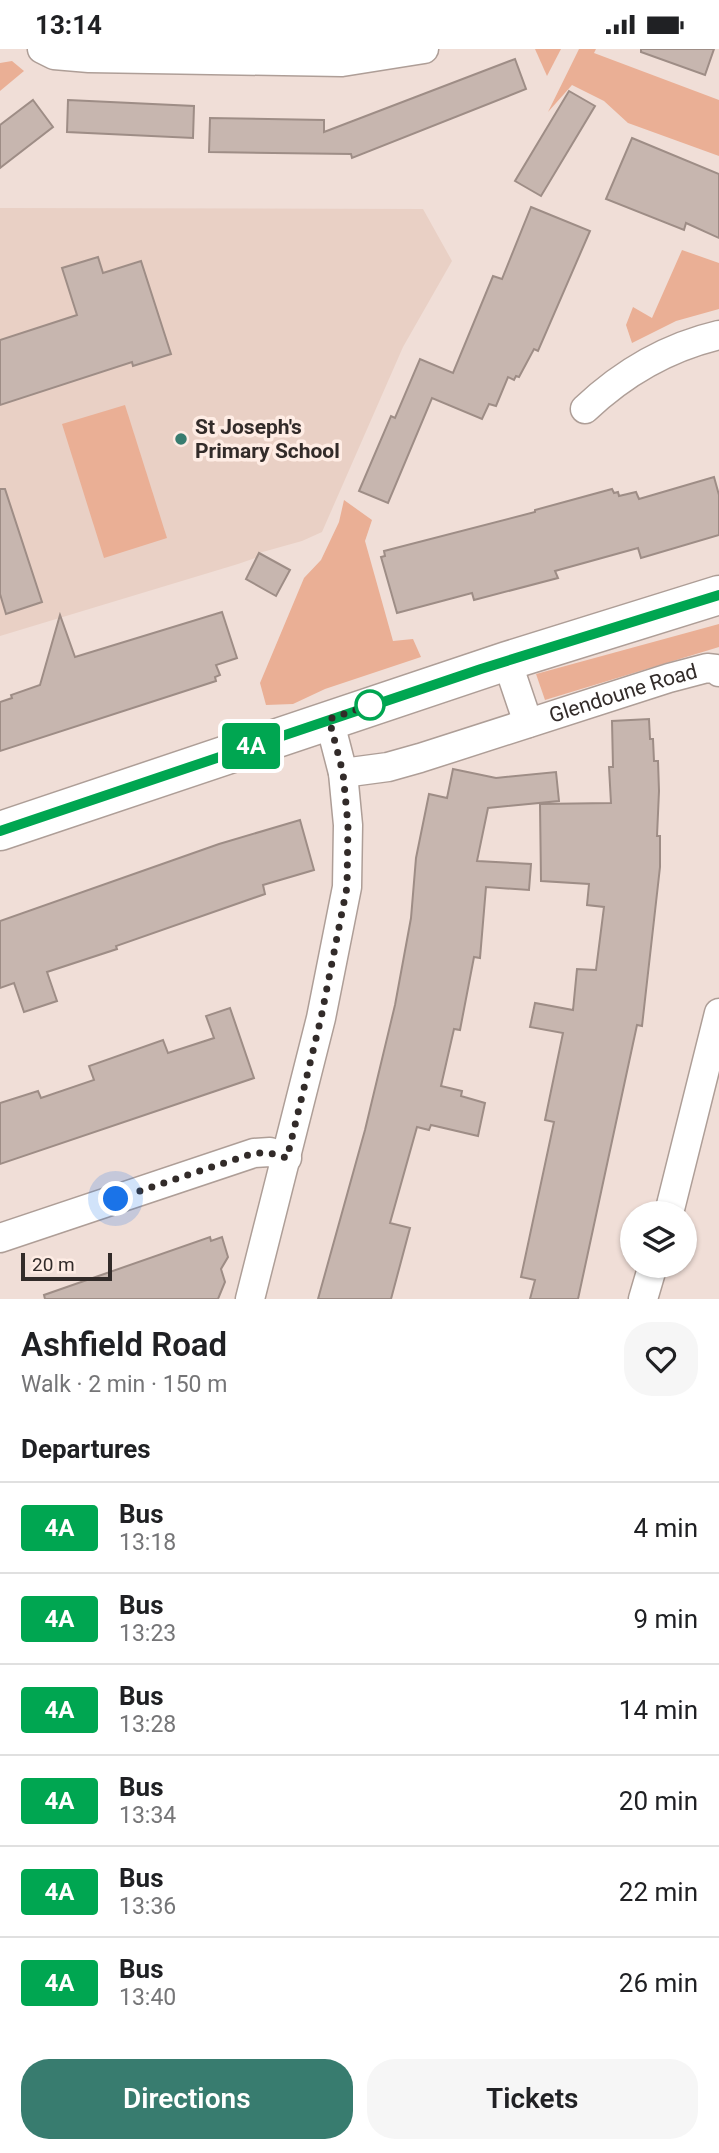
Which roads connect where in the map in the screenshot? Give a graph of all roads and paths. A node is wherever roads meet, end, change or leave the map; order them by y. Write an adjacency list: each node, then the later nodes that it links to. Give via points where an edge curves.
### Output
1 (42, 49): 2 (street, via 54,55 89,58 342,62)
2 (424, 49)
3 (719, 335): 4 (street, via 626,374)
4 (585, 409)
5 (719, 596): 6 (main road)
6 (507, 661): 8 (main road); 9 (street, Glendoune Road)
7 (719, 672): 9 (street, Glendoune Road, via 707,668 669,678)
8 (329, 719): 10 (street); 11 (main road)
9 (528, 723): 10 (street, Glendoune Road, via 398,764)
10 (343, 773): 13 (street, via 347,887)
11 (0, 831)
12 (719, 1013): 14 (street)
13 (287, 1158): 15 (street, via 254,1153); 17 (street)
14 (672, 1201)
15 (0, 1238)
16 (649, 1278): 18 (street)
17 (250, 1299)
18 (643, 1299)

